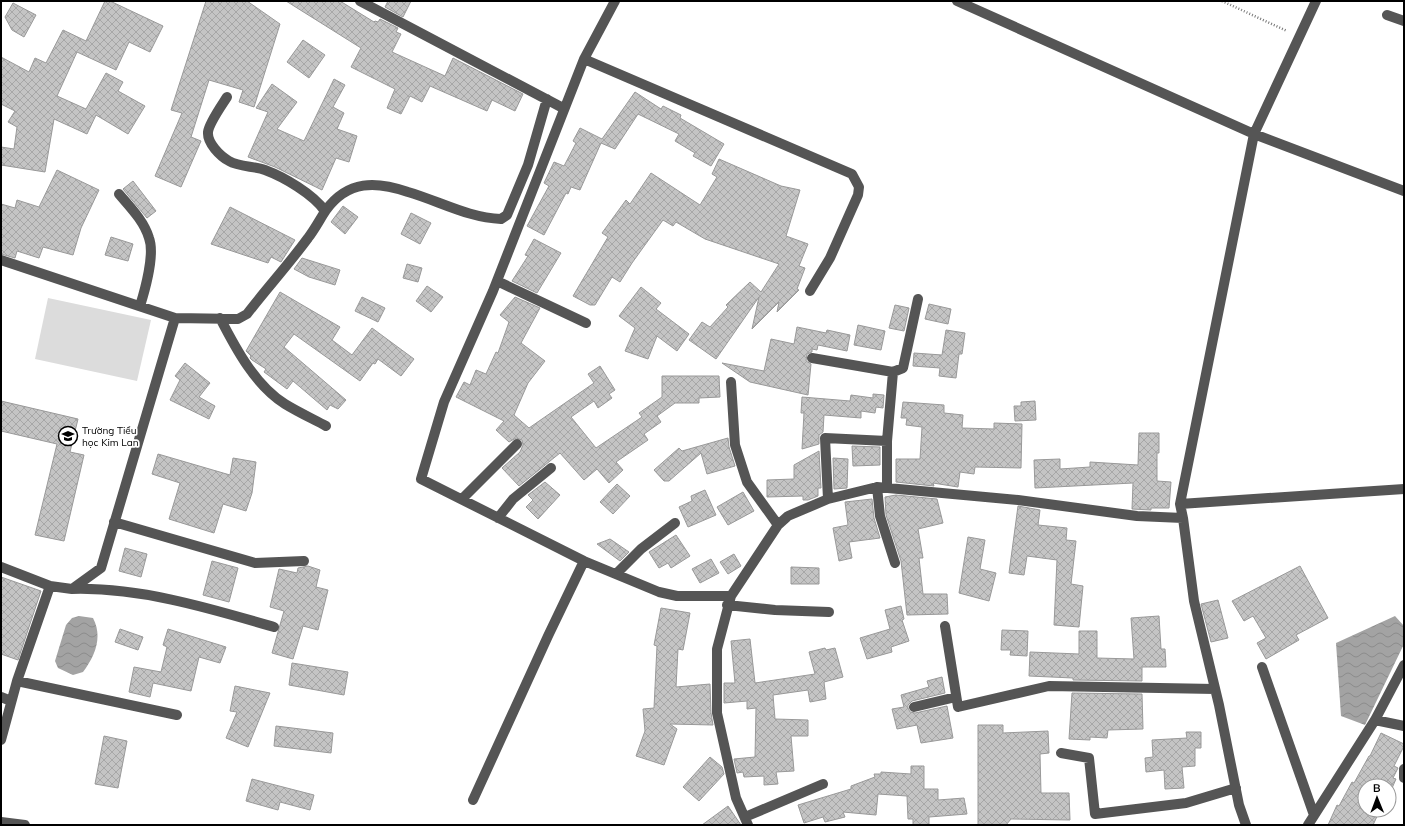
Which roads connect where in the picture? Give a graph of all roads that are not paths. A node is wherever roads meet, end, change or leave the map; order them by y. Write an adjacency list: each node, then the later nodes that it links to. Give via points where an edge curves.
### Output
1 (360, 1): 9 (street)
2 (615, 1): 7 (street)
3 (957, 1): 11 (street)
4 (1316, 1): 11 (street)
5 (1387, 15): 6 (street)
6 (1404, 21)
7 (584, 59): 10 (street); 19 (street, via 852,174 859,187 858,195 830,258)
8 (227, 97): 14 (street, via 208,130 208,137 215,149 229,161 265,170 296,187 318,201)
9 (547, 99): 10 (street); 15 (street, via 528,165)
10 (563, 108): 16 (street)
11 (1254, 134): 12 (street); 36 (street)
12 (1404, 191)
13 (119, 194): 21 (street, via 144,226 150,239 145,288)
14 (326, 211): 15 (street, via 335,198 347,191 362,185 376,185 408,192 478,216 501,219); 23 (street, via 309,237 247,314 238,319)
15 (506, 215): 16 (street)
16 (517, 227): 18 (street)
17 (1, 260): 21 (street)
18 (497, 281): 24 (street); 34 (street, via 444,402 421,479)
19 (810, 291)
20 (918, 299): 26 (street, via 903,368)
21 (140, 306): 22 (street)
22 (175, 318): 23 (street); 39 (street)
23 (220, 318): 28 (street, via 241,356 265,386 284,404)
24 (586, 323)
25 (812, 358): 26 (street)
26 (893, 372): 29 (street)
27 (731, 382): 41 (street, via 735,445 747,482)
28 (326, 426)
29 (887, 441): 32 (street); 35 (street, via 825,438)
30 (517, 444): 34 (street)
31 (551, 468): 37 (street, via 513,499)
32 (882, 488): 35 (street); 38 (street, via 1018,500 1137,516); 44 (street, via 880,516)
33 (1404, 489): 36 (street)
34 (462, 499): 37 (street)
35 (828, 499): 41 (street, via 788,516)
36 (1180, 504): 38 (street)
37 (498, 518): 43 (street)
38 (1184, 518): 56 (street, via 1194,601)
39 (114, 522): 42 (street, via 255,563); 48 (street, via 101,568)
40 (675, 523): 46 (street, via 641,549)
41 (778, 525): 49 (street)
42 (304, 561)
43 (584, 561): 46 (street); 70 (street)
44 (895, 563)
45 (1, 566): 47 (street)
46 (616, 574): 49 (street, via 659,592)
47 (50, 586): 48 (street); 55 (street)
48 (72, 589): 52 (street, via 100,588 178,602)
49 (729, 600): 50 (street, via 775,610); 72 (street, via 717,649 716,713 736,798)
50 (830, 612)
51 (945, 626): 58 (street)
52 (274, 627)
53 (1404, 665): 62 (street)
54 (1262, 667): 71 (street)
55 (17, 681): 59 (street); 61 (street)
56 (1215, 689): 58 (street, via 1049,686 958,707); 69 (street)
57 (1, 697): 59 (street)
58 (956, 697): 60 (street)
59 (11, 701): 64 (street)
60 (914, 707)
61 (177, 715)
62 (1375, 720): 63 (street); 71 (street)
63 (1404, 726)
64 (1, 740)
65 (1061, 753): 69 (street, via 1089,758 1094,814 1186,803)
66 (1404, 769): 67 (street)
67 (1404, 778)
68 (823, 784): 72 (street)
69 (1236, 788): 75 (street)
70 (473, 800)
71 (1314, 815): 76 (street)
72 (747, 821)
73 (1, 822): 74 (street)
74 (25, 825)
75 (1246, 825)
76 (1308, 825)

